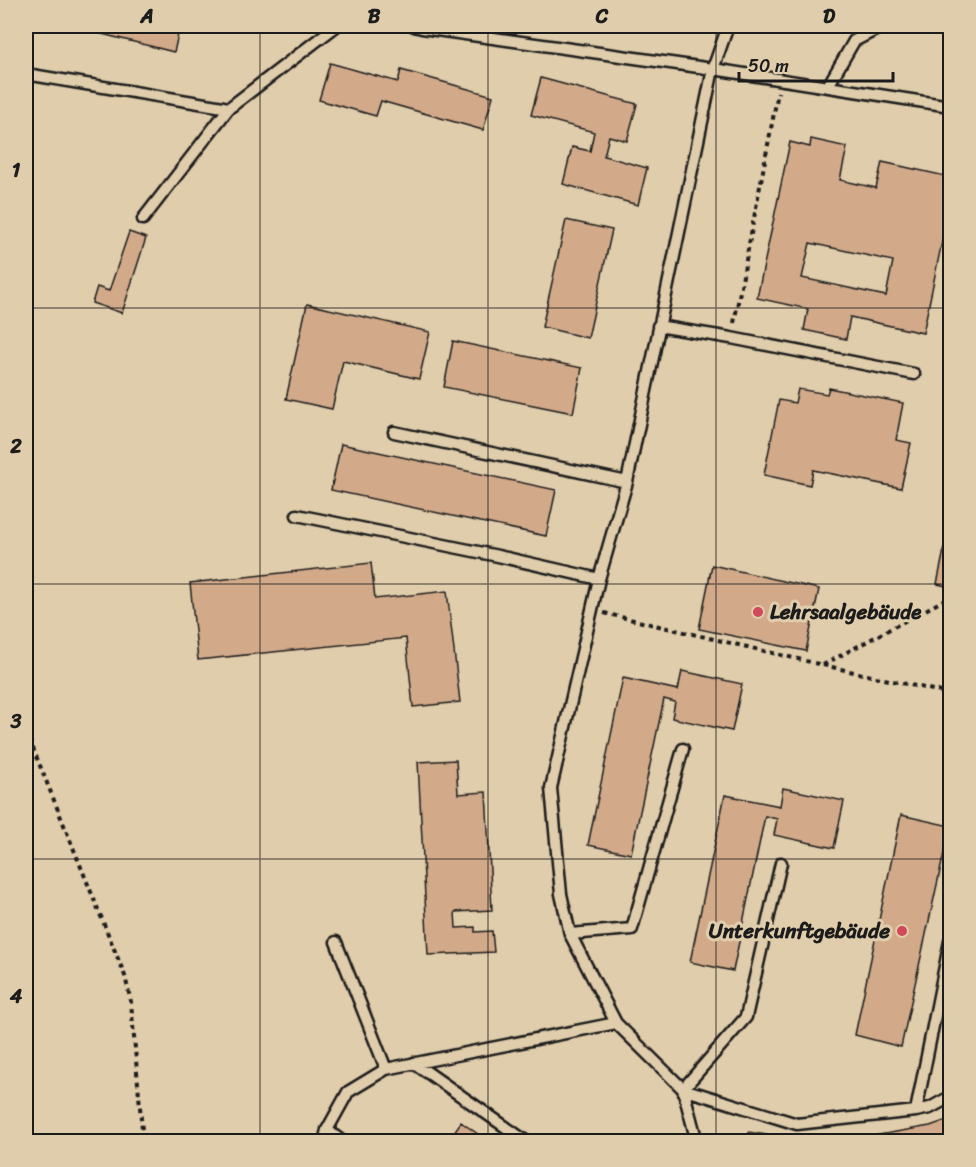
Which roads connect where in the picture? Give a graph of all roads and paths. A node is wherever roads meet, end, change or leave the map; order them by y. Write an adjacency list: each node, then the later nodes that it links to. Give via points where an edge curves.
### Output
1 (336, 26): 10 (lane)
2 (414, 26): 5 (lane)
3 (728, 26): 5 (lane)
4 (884, 26): 8 (lane, via 854,41)
5 (713, 69): 7 (lane); 12 (lane)
6 (26, 74): 10 (lane)
7 (781, 79): 8 (lane); 13 (path)
8 (828, 86): 9 (lane)
9 (951, 106)
10 (229, 108): 11 (lane)
11 (143, 219)
12 (658, 326): 13 (lane); 16 (lane)
13 (731, 338): 14 (lane)
14 (914, 374)
15 (394, 432): 16 (lane)
16 (627, 482): 18 (lane)
17 (297, 515): 18 (lane)
18 (599, 579): 20 (lane)
19 (951, 600): 21 (path, via 944,600)
20 (592, 610): 21 (path); 26 (lane, via 551,789 561,894)
21 (823, 665): 22 (path)
22 (951, 694)
23 (26, 731): 37 (path, via 125,976 131,1002)
24 (683, 749): 26 (lane, via 632,929)
25 (781, 863): 33 (lane, via 746,1017)
26 (570, 934): 30 (lane)
27 (951, 941): 29 (lane)
28 (336, 942): 32 (lane)
29 (949, 953): 35 (lane)
30 (616, 1023): 31 (lane); 33 (lane)
31 (414, 1063): 32 (lane); 40 (lane)
32 (386, 1069): 36 (lane, via 348,1092)
33 (683, 1089): 35 (lane, via 797,1124); 41 (lane)
34 (951, 1097): 35 (lane)
35 (916, 1111)
36 (327, 1130): 38 (lane); 39 (lane)
37 (143, 1142)
38 (324, 1142)
39 (343, 1142)
40 (528, 1142)
41 (697, 1142)

